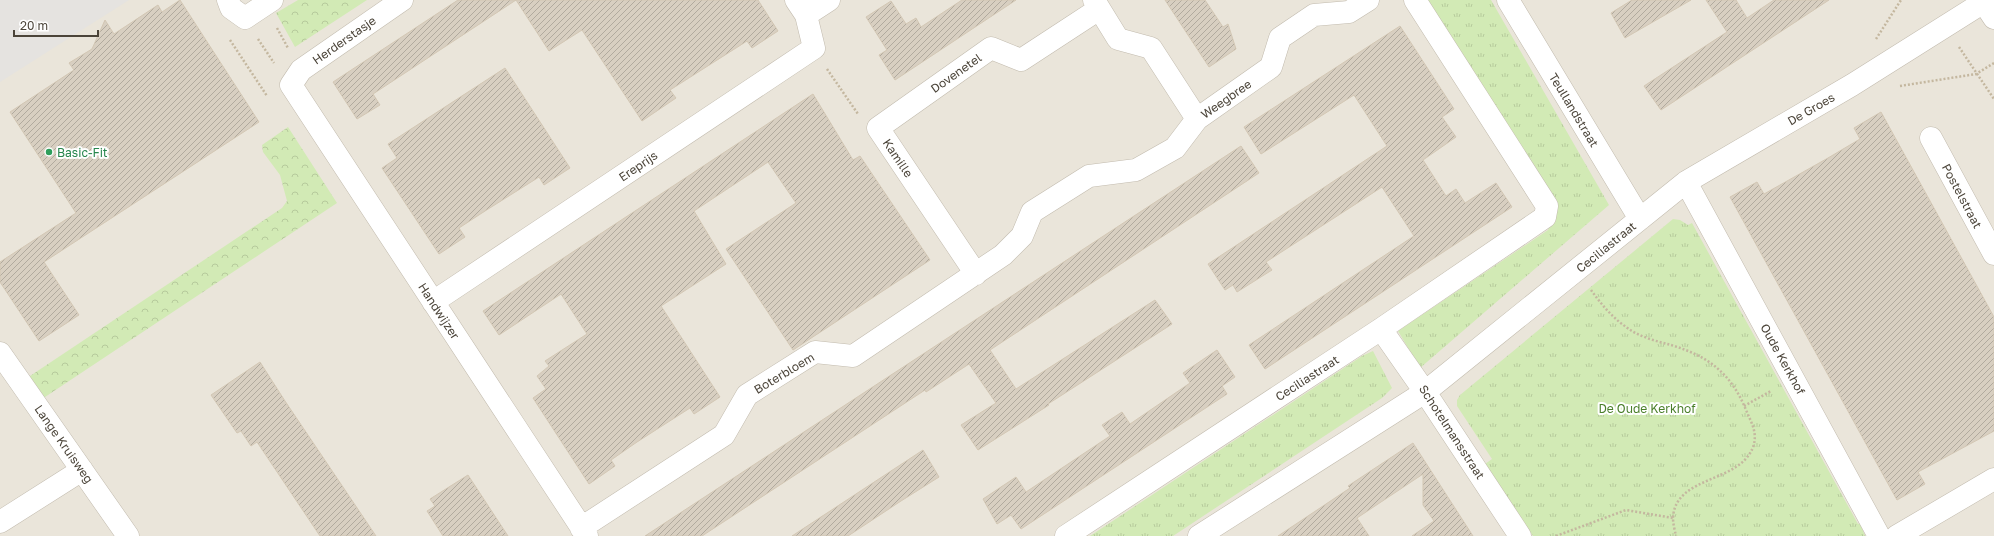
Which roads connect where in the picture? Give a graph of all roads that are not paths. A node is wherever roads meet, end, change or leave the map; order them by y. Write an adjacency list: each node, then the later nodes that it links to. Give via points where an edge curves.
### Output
1 (402, 0): 11 (street, Herderstasje)
2 (829, 0): 9 (street)
3 (1368, 0): 12 (street, Weegbree, via 1349,12 1314,15 1280,38 1271,67)
4 (1415, 0): 21 (street, Ceciliastraat, via 1547,206 1546,217)
5 (1508, 0): 16 (street, Teullandstraat)
6 (268, 3): 10 (street)
7 (1096, 5): 12 (street, via 1118,39 1151,48); 13 (street, Dovenetel, via 1021,60 991,48)
8 (1987, 5): 15 (street, De Groes)
9 (801, 8): 20 (street, Ereprijs, via 814,48)
10 (235, 9)
11 (296, 78): 20 (street, Handwijzer)
12 (1197, 119): 18 (street, Weegbree, via 1175,148 1157,159 1136,170 1089,176 1032,212 1022,236 1003,255)
13 (878, 128): 18 (street, Kamille)
14 (1931, 138): 17 (street, Postelstraat)
15 (1686, 182): 16 (street, De Groes); 33 (street, Oude Kerkhof)
16 (1640, 219): 23 (street, Ceciliastraat)
17 (1994, 254)
18 (976, 274): 19 (street, Weegbree)
19 (946, 292): 28 (street, Boterbloem, via 853,356 815,352 747,395 724,435)
20 (433, 302): 28 (street, Handwijzer)
21 (1381, 329): 23 (street, Schotelmansstraat); 30 (street, Ceciliastraat)
22 (0, 353): 24 (street, Lange Kruisweg)
23 (1425, 392): 27 (street, Ceciliastraat); 32 (street, Schotelmansstraat)
24 (82, 470): 26 (street); 29 (street, Lange Kruisweg)
25 (1994, 479): 34 (street)
26 (0, 522)
27 (1226, 529): 31 (street, Ceciliastraat)
28 (584, 532)
29 (128, 536)
30 (1066, 536)
31 (1199, 536)
32 (1520, 536)
33 (1879, 536)
34 (1897, 536)

